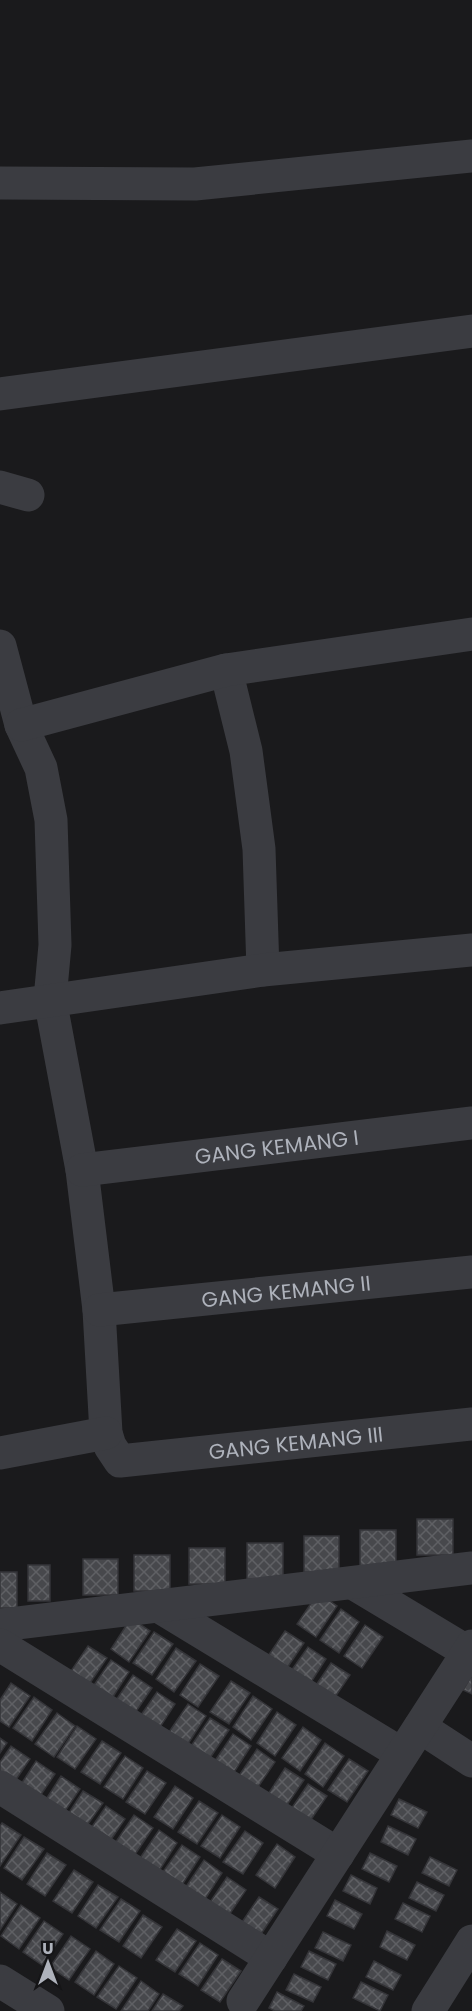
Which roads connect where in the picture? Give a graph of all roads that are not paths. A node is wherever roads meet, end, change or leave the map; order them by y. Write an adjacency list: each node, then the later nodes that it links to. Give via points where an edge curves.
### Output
1 (472, 156): 2 (street, via 195,184)
2 (0, 183)
3 (472, 331): 4 (street)
4 (0, 394)
5 (472, 634): 7 (street)
6 (0, 646): 8 (street)
7 (225, 670): 8 (street); 10 (street, via 246,751 258,838)
8 (21, 725): 11 (street, via 40,768 51,820 56,945)
9 (472, 950): 10 (street)
10 (263, 970): 11 (street)
11 (50, 999): 12 (street); 14 (street)
12 (0, 1008)
13 (472, 1123): 14 (street, GANG KEMANG I)
14 (82, 1170): 16 (street)
15 (472, 1272): 16 (street, GANG KEMANG II)
16 (99, 1310): 18 (street)
17 (472, 1424): 18 (street, GANG KEMANG III)
18 (113, 1447): 19 (street, GANG KEMANG III)
19 (0, 1453)
20 (472, 1568): 21 (street)
21 (353, 1582): 22 (street); 25 (street)
22 (158, 1606): 23 (street); 27 (street)
23 (0, 1625)
24 (0, 1645): 30 (street)
25 (470, 1649): 26 (street)
26 (420, 1727): 27 (street); 28 (street)
27 (402, 1754): 30 (street)
28 (472, 1761)
29 (0, 1788): 32 (street)
30 (338, 1854): 32 (street)
31 (472, 1941): 36 (street)
32 (271, 1958): 34 (street)
33 (0, 1981): 35 (street)
34 (243, 2001)
35 (48, 2011)
36 (428, 2011)

